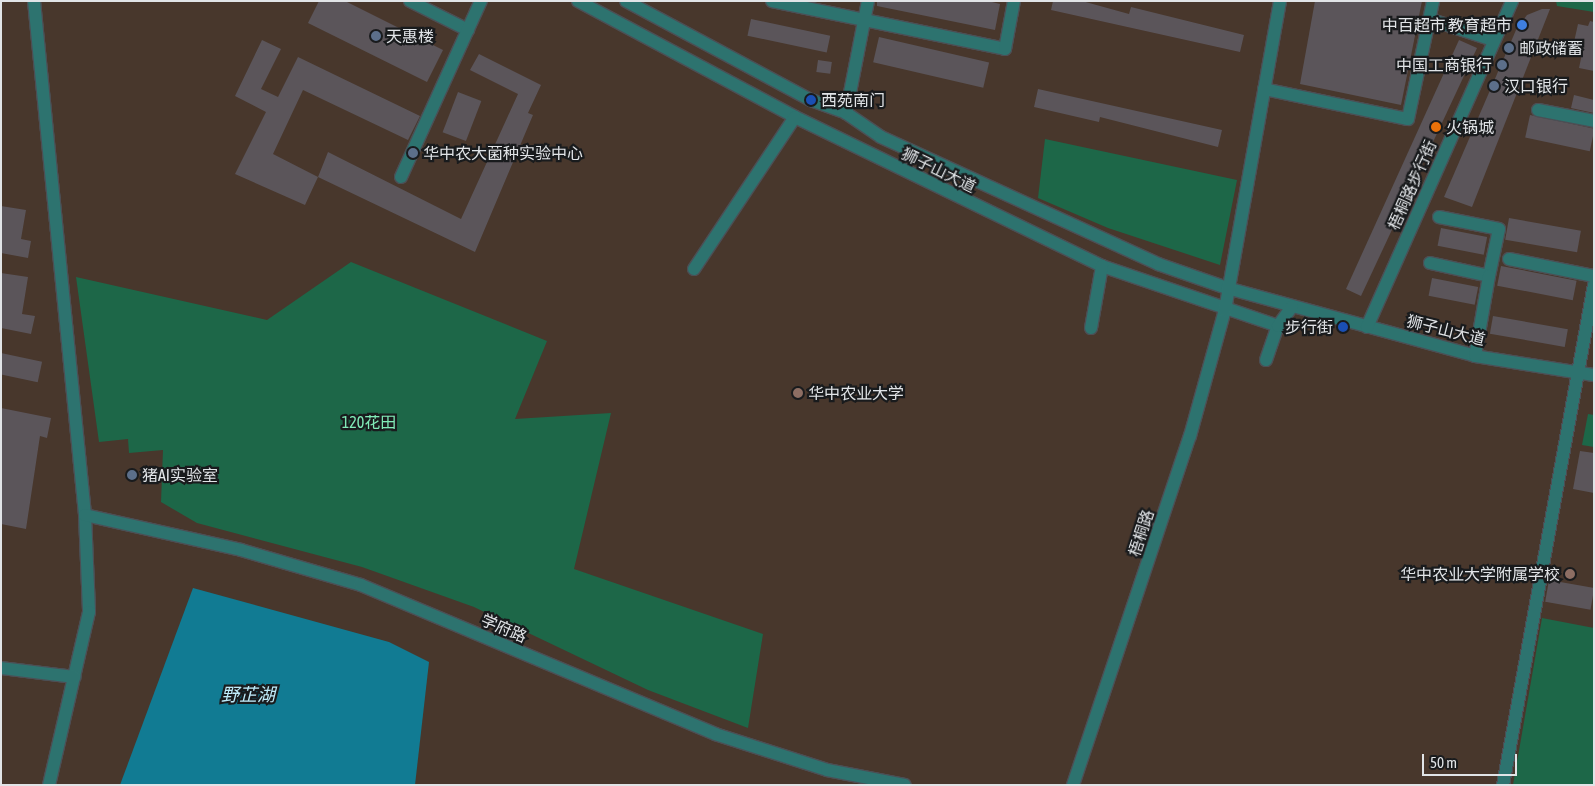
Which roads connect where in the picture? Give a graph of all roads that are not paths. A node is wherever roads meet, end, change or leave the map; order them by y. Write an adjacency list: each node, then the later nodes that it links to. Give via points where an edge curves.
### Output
1 (34, 1): 40 (street)
2 (410, 1): 14 (street)
3 (481, 1): 14 (street)
4 (578, 1): 19 (street, 狮子山大道)
5 (626, 1): 18 (street, 狮子山大道, via 811,100)
6 (772, 1): 12 (street)
7 (868, 1): 12 (street)
8 (1014, 1): 12 (street, via 1005,49)
9 (1280, 1): 16 (street, 梧桐路)
10 (1432, 1): 13 (street)
11 (1512, 1): 15 (street, 梧桐路步行街)
12 (865, 19): 18 (street)
13 (1429, 19): 15 (street); 16 (street, via 1408,120)
14 (468, 30): 21 (street)
15 (1493, 40): 34 (street, 梧桐路步行街)
16 (1264, 90): 30 (street, 梧桐路)
17 (1538, 110): 20 (street)
18 (846, 113): 30 (street, 狮子山大道, via 881,137 976,183 1158,264)
19 (795, 117): 25 (street, 狮子山大道); 26 (street)
20 (1594, 122)
21 (401, 177)
22 (1439, 217): 27 (street, via 1499,229)
23 (1509, 259): 28 (street)
24 (1430, 263): 27 (street)
25 (1102, 266): 32 (street, 狮子山大道); 35 (street)
26 (694, 269)
27 (1489, 276): 36 (street)
28 (1594, 276)
29 (1594, 285): 38 (street)
30 (1227, 288): 31 (street, 狮子山大道); 32 (street, 梧桐路)
31 (1292, 307): 33 (street); 34 (street, 狮子山大道)
32 (1225, 310): 33 (street, 狮子山大道); 45 (street, 梧桐路, via 1190,436)
33 (1278, 326): 37 (street)
34 (1367, 327): 36 (street, 狮子山大道)
35 (1091, 328)
36 (1475, 356): 38 (street, 狮子山大道)
37 (1266, 360)
38 (1579, 372): 39 (street, 狮子山大道); 46 (street)
39 (1594, 375)
40 (85, 515): 42 (street, via 89,612); 44 (street, 学府路, via 241,550 360,585 715,734 826,770)
41 (1, 668): 42 (street)
42 (74, 677): 43 (street)
43 (49, 785)
44 (905, 785)
45 (1073, 785)
46 (1503, 785)

